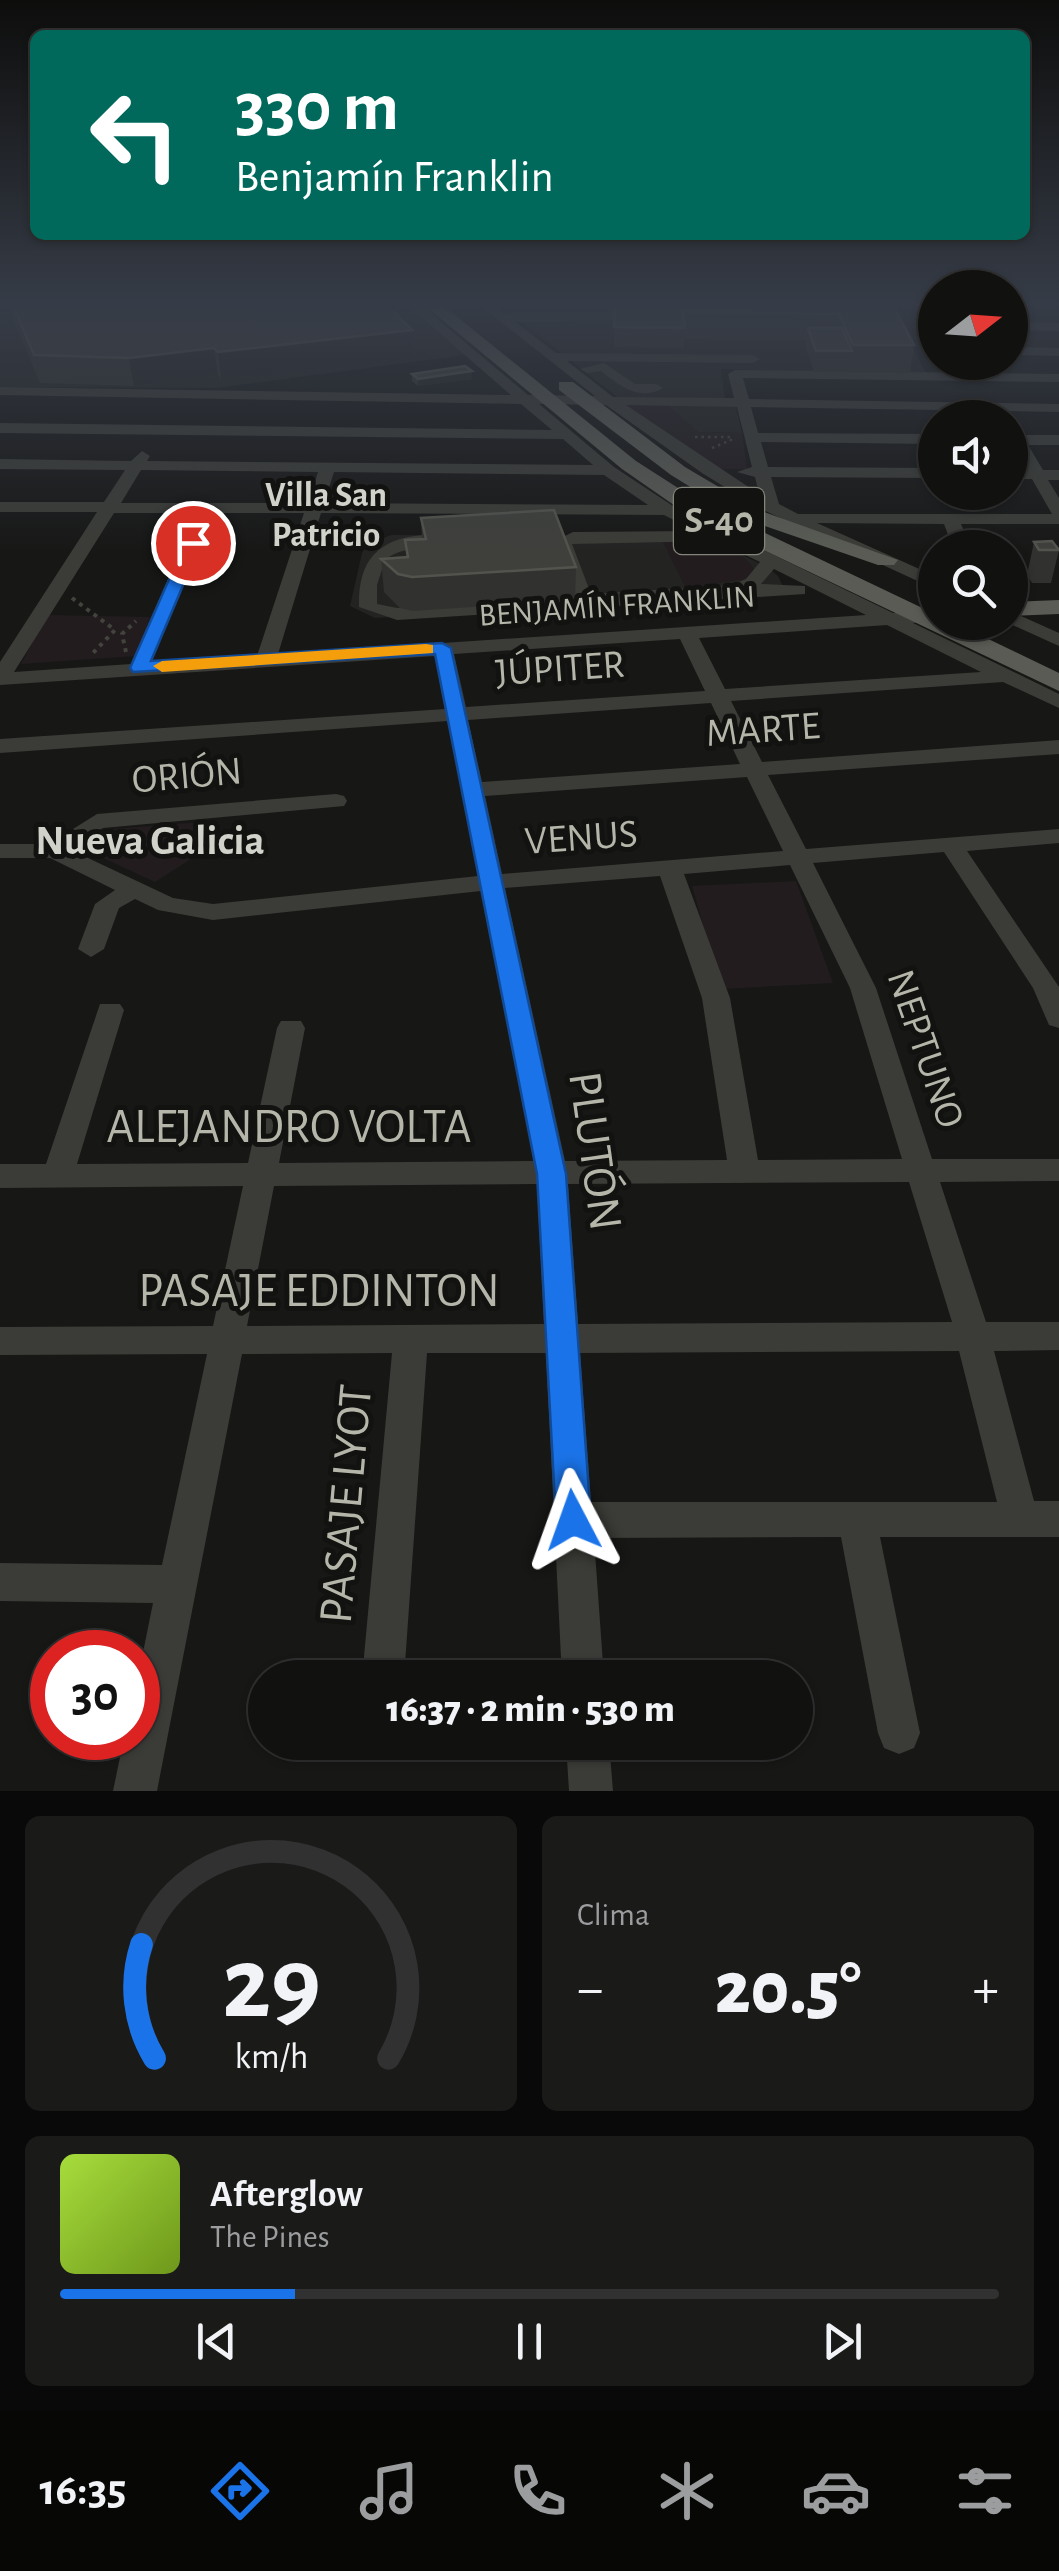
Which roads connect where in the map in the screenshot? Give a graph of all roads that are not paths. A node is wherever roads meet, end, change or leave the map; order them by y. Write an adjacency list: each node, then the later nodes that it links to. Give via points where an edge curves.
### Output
1 (461, 387): 12 (street)
2 (514, 387): 13 (street)
3 (526, 387): 13 (main road, S-40)
4 (568, 387): 14 (main road, S-40)
5 (592, 387): 15 (street)
6 (630, 387): 8 (street)
7 (738, 387): 16 (street)
8 (656, 388)
9 (0, 391): 10 (street)
10 (182, 393): 11 (street); 21 (street)
11 (419, 393): 12 (street); 23 (street)
12 (480, 398): 13 (street)
13 (540, 400): 14 (street); 22 (main road, S-40)
14 (586, 401): 15 (street); 46 (main road, S-40, via 678,471)
15 (612, 402): 16 (street); 35 (street)
16 (743, 404): 18 (street); 24 (street)
17 (1059, 408): 19 (street)
18 (918, 409)
19 (1028, 410)
20 (0, 428): 21 (street)
21 (158, 430): 23 (street); 30 (street)
22 (574, 430): 23 (street); 33 (street); 40 (main road); 62 (main road, S-40, via 692,507)
23 (404, 432): 32 (street)
24 (752, 437): 26 (street); 34 (street)
25 (1028, 437): 27 (street)
26 (918, 439)
27 (1059, 440)
28 (1028, 460): 38 (street)
29 (0, 464): 30 (street)
30 (136, 465): 31 (street); 41 (street)
31 (328, 466): 32 (street); 43 (street)
32 (396, 467): 33 (street)
33 (608, 470): 40 (street)
34 (760, 472): 35 (street); 36 (street); 46 (street)
35 (712, 473): 46 (street)
36 (918, 473)
37 (1028, 474): 38 (street)
38 (1037, 474): 39 (street); 47 (street)
39 (1059, 474)
40 (628, 485): 45 (street)
41 (109, 508): 42 (street); 44 (street); 79 (street)
42 (208, 508): 43 (street); 77 (street)
43 (315, 508): 45 (street); 75 (street)
44 (2, 510)
45 (667, 510): 51 (street)
46 (761, 511): 48 (street); 53 (main road); 61 (main road, S-40)
47 (1059, 516): 49 (street)
48 (794, 518): 49 (street); 53 (street)
49 (950, 518): 50 (street)
50 (955, 530)
51 (716, 536): 54 (street); 59 (street, via 558,538)
52 (474, 539): 59 (street, via 387,546 374,562 368,607 398,614)
53 (886, 560): 60 (street)
54 (777, 566): 55 (street); 56 (street, BENJAMÍN FRANKLIN); 63 (street)
55 (735, 590): 56 (street); 59 (street)
56 (798, 590): 67 (street, BENJAMÍN FRANKLIN)
57 (1059, 596): 58 (main road)
58 (1028, 597)
59 (584, 600)
60 (918, 601)
61 (918, 604)
62 (918, 605)
63 (918, 606)
64 (918, 608): 67 (street, BENJAMÍN FRANKLIN)
65 (1028, 610): 66 (main road)
66 (1059, 610): 70 (main road)
67 (819, 622): 69 (street, BENJAMÍN FRANKLIN)
68 (1028, 625): 70 (street)
69 (686, 632): 74 (street, BENJAMÍN FRANKLIN); 81 (street, NEPTUNO)
70 (1059, 636)
71 (962, 640): 78 (street)
72 (972, 640): 80 (main road, S-40)
73 (1011, 640): 76 (main road)
74 (442, 648): 75 (street, BENJAMÍN FRANKLIN); 82 (street, PLUTÓN)
75 (266, 660): 77 (street, BENJAMÍN FRANKLIN)
76 (1059, 662)
77 (140, 668): 79 (street, BENJAMÍN FRANKLIN)
78 (1005, 676): 80 (street); 81 (street, JÚPITER)
79 (0, 679)
80 (1054, 695)
81 (717, 696): 82 (street, JÚPITER); 85 (street, NEPTUNO)
82 (456, 714): 83 (street, JÚPITER); 86 (street, PLUTÓN)
83 (0, 746)
84 (1059, 747): 85 (street, MARTE)
85 (753, 768): 86 (street, MARTE); 92 (street, NEPTUNO)
86 (472, 790): 94 (street, PLUTÓN)
87 (336, 800): 91 (street, ORIÓN, via 97,821)
88 (1059, 836): 89 (street, VENUS)
89 (952, 846): 92 (street, VENUS); 98 (street, via 1046,988)
90 (0, 851): 91 (street, VENUS)
91 (54, 852): 95 (street, VENUS)
92 (798, 859): 93 (street, VENUS); 102 (street, NEPTUNO, via 862,988)
93 (670, 870): 94 (street, VENUS); 101 (street, via 716,998)
94 (491, 882): 95 (street, VENUS, via 212,912 167,905); 103 (street, PLUTÓN)
95 (133, 890): 96 (street, via 108,904)
96 (91, 949)
97 (110, 1010): 106 (street)
98 (1059, 1019)
99 (291, 1028): 104 (street)
100 (1059, 1170): 102 (street, ALEJANDRO VOLTA)
101 (744, 1171): 102 (street, ALEJANDRO VOLTA); 103 (street, ALEJANDRO VOLTA)
102 (922, 1172): 107 (street, NEPTUNO)
103 (552, 1174): 104 (street, ALEJANDRO VOLTA); 109 (street, PLUTÓN)
104 (262, 1175): 106 (street, ALEJANDRO VOLTA); 111 (street)
105 (0, 1176): 106 (street, ALEJANDRO VOLTA)
106 (58, 1176)
107 (973, 1336): 108 (street, PASAJE EDDINTON); 109 (street, PASAJE EDDINTON); 113 (street, NEPTUNO)
108 (1059, 1336)
109 (562, 1338): 110 (street, PASAJE EDDINTON); 115 (street, PLUTÓN)
110 (411, 1339): 111 (street, PASAJE EDDINTON); 119 (street, PASAJE LYOT)
111 (228, 1340): 112 (street, PASAJE EDDINTON); 118 (street)
112 (0, 1342)
113 (1020, 1519): 114 (street); 116 (street)
114 (1059, 1519)
115 (573, 1520): 116 (street); 120 (street, PLUTÓN)
116 (857, 1520): 121 (street)
117 (0, 1582): 118 (street)
118 (178, 1584): 123 (street)
119 (384, 1660)
120 (582, 1660)
121 (899, 1733)
122 (589, 1760): 124 (street)
123 (135, 1791)
124 (590, 1791)

